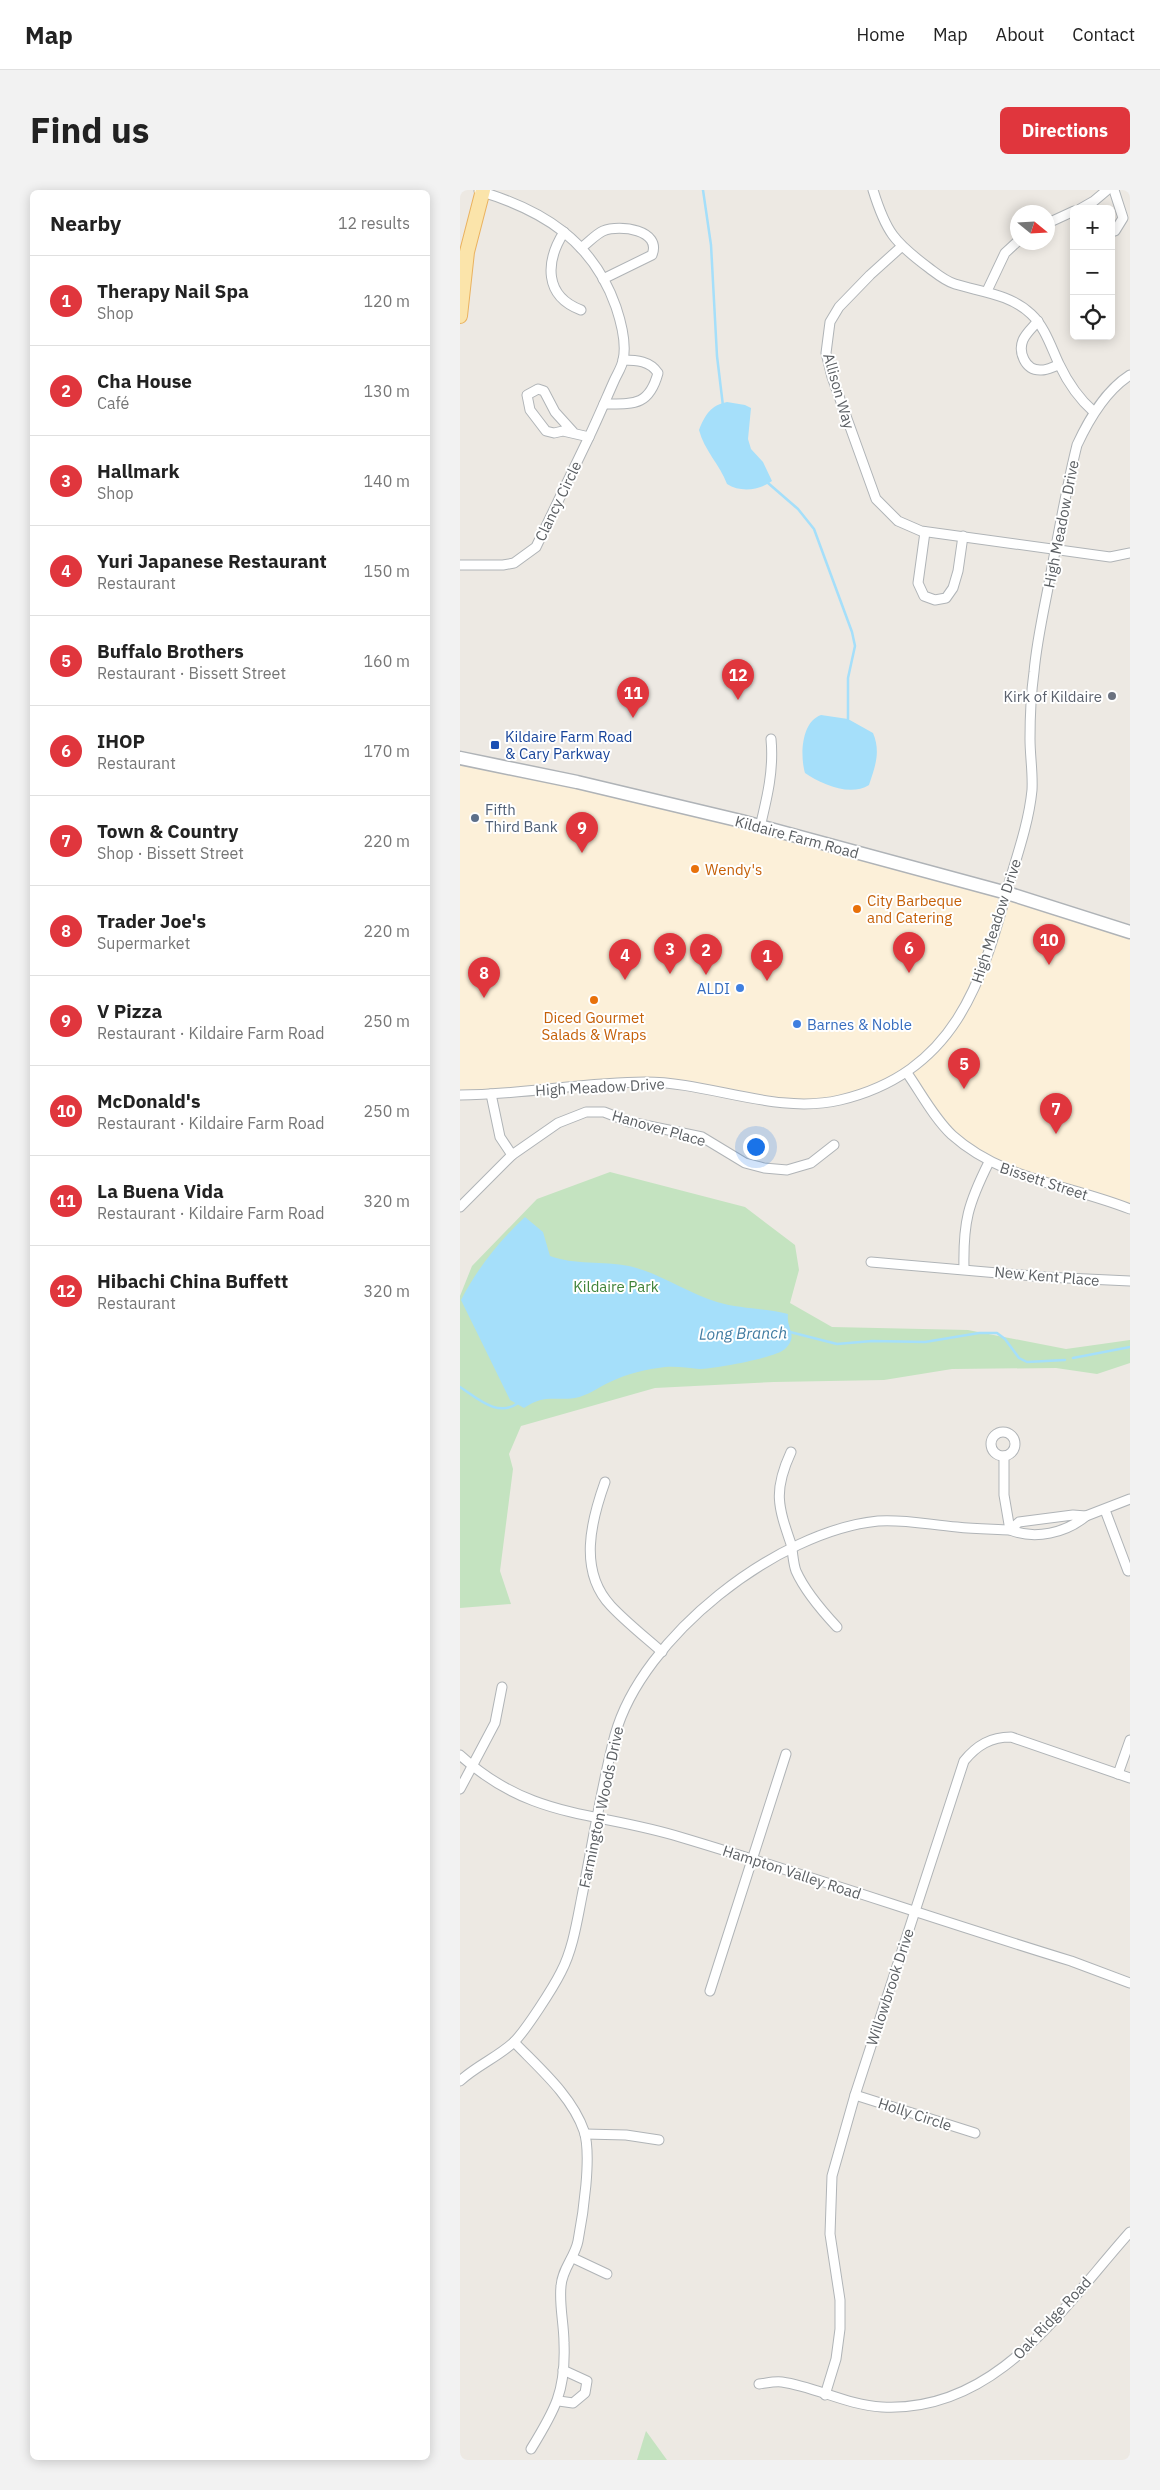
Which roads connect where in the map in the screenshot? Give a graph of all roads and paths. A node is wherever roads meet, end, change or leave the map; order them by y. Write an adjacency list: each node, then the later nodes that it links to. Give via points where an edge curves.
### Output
1 (873, 190): 10 (street, via 885,223)
2 (1107, 190): 5 (street)
3 (1114, 190): 8 (street, via 1123,218)
4 (480, 191): 9 (street, Clancy Circle, via 532,210); 16 (main road, via 466,252)
5 (1088, 205)
6 (1070, 213): 7 (street)
7 (1055, 220)
8 (1115, 231)
9 (564, 232): 11 (street, Clancy Circle); 15 (street, via 552,261 551,282 563,300)
10 (901, 247): 14 (street, via 947,280); 25 (street, Allison Way, via 839,307 830,322 826,352 876,499 898,521)
11 (581, 248): 13 (street, Clancy Circle); 13 (street, via 603,231 619,228 640,232 653,242 655,249 652,255)
12 (1010, 248): 14 (street)
13 (603, 279): 18 (street, Clancy Circle, via 620,320)
14 (987, 290): 17 (street, via 1024,308)
15 (581, 310)
16 (460, 316)
17 (1038, 321): 19 (street); 19 (street, via 1023,341 1024,361 1040,371)
18 (623, 360): 21 (street, Clancy Circle); 21 (street, via 654,367 658,373 656,382 650,393 635,404)
19 (1059, 364): 22 (street, via 1079,398)
20 (1130, 375): 22 (street, High Meadow Drive, via 1107,395)
21 (604, 404): 24 (street, Clancy Circle)
22 (1094, 412): 27 (street, High Meadow Drive, via 1077,445)
23 (574, 433): 23 (street, via 546,431 530,410 528,395 538,389 544,391 555,412); 24 (street)
24 (589, 437): 29 (street, Clancy Circle, via 536,546 529,553 520,560 503,565)
25 (925, 532): 26 (street, Allison Way); 26 (street, via 918,583 924,596 935,600 946,598 953,588)
26 (963, 536): 27 (street, Allison Way)
27 (1056, 549): 28 (street, Allison Way, via 1110,557); 33 (street, High Meadow Drive, via 1034,671 1030,807)
28 (1130, 553)
29 (460, 565)
30 (771, 739): 32 (street, via 773,759 769,793)
31 (460, 758): 32 (main road, Kildaire Farm Road, via 577,782)
32 (760, 827): 33 (main road, Kildaire Farm Road)
33 (1007, 893): 34 (main road, Kildaire Farm Road); 35 (street, High Meadow Drive, via 988,956 965,1006 941,1044)
34 (1130, 932)
35 (907, 1073): 36 (street, High Meadow Drive, via 857,1095 811,1104 646,1082); 40 (street, Bissett Street, via 952,1134)
36 (491, 1094): 37 (street, High Meadow Drive); 39 (street, via 500,1137)
37 (460, 1095)
38 (834, 1145): 39 (street, Hanover Place, via 811,1163 787,1170 764,1168 746,1163 702,1137 630,1122 604,1112 586,1112 558,1123)
39 (512, 1155): 41 (street, Hanover Place)
40 (989, 1162): 42 (street, Bissett Street); 44 (street, via 974,1190 966,1215)
41 (460, 1207)
42 (1130, 1209)
43 (871, 1262): 44 (street, New Kent Place)
44 (964, 1268): 45 (street, New Kent Place, via 1045,1277)
45 (1130, 1281)
46 (791, 1452): 53 (street, via 781,1474 778,1499)
47 (1004, 1456): 52 (street, via 1004,1496)
48 (605, 1482): 56 (street, via 590,1534 590,1557 598,1584 610,1605)
49 (1130, 1499): 50 (street, Farmington Woods Drive)
50 (1105, 1510): 51 (street, Farmington Woods Drive); 54 (street)
51 (1086, 1516): 52 (street, Farmington Woods Drive, via 1019,1522); 52 (street, Farmington Woods Drive, via 1074,1526 1053,1532 1033,1535)
52 (1010, 1530): 53 (street, Farmington Woods Drive, via 877,1522 831,1533)
53 (792, 1548): 55 (street, via 796,1570); 56 (street, Farmington Woods Drive, via 720,1592)
54 (1128, 1572)
55 (837, 1627)
56 (662, 1652): 65 (street, Farmington Woods Drive, via 636,1688 622,1716 612,1747)
57 (502, 1687): 61 (street, via 495,1723)
58 (1130, 1740): 62 (street)
59 (786, 1754): 66 (street)
60 (460, 1755): 61 (street, Hampton Valley Road)
61 (473, 1766): 64 (street); 65 (street, Hampton Valley Road, via 521,1797)
62 (1118, 1774): 63 (street, Willowbrook Drive); 67 (street, Willowbrook Drive, via 1019,1739 994,1738 978,1746 959,1772)
63 (1130, 1778)
64 (460, 1789)
65 (598, 1819): 66 (street, Hampton Valley Road, via 672,1834); 70 (street, Farmington Woods Drive, via 567,1959)
66 (752, 1859): 67 (street, Hampton Valley Road); 69 (street)
67 (914, 1911): 68 (street, Hampton Valley Road, via 1071,1961); 72 (street, Willowbrook Drive)
68 (1130, 1984)
69 (710, 1991)
70 (514, 2042): 71 (street, Farmington Woods Drive); 74 (street, via 558,2089)
71 (460, 2081)
72 (855, 2095): 73 (street, Holly Circle); 81 (street, Willowbrook Drive, via 836,2159 830,2193 830,2234 840,2300 840,2329 836,2359)
73 (975, 2133)
74 (585, 2134): 75 (street, via 626,2134); 77 (street, via 584,2196)
75 (659, 2140)
76 (1130, 2232): 81 (street, Oak Ridge Road, via 1031,2344 995,2375 976,2386 942,2400 896,2407 866,2405)
77 (573, 2258): 78 (street); 79 (street, via 562,2274)
78 (607, 2274)
79 (563, 2370): 82 (street); 82 (street, via 587,2381 586,2393 573,2403)
80 (759, 2384): 81 (street, Oak Ridge Road, via 782,2382)
81 (825, 2395)
82 (559, 2401): 83 (street)
83 (531, 2449)

